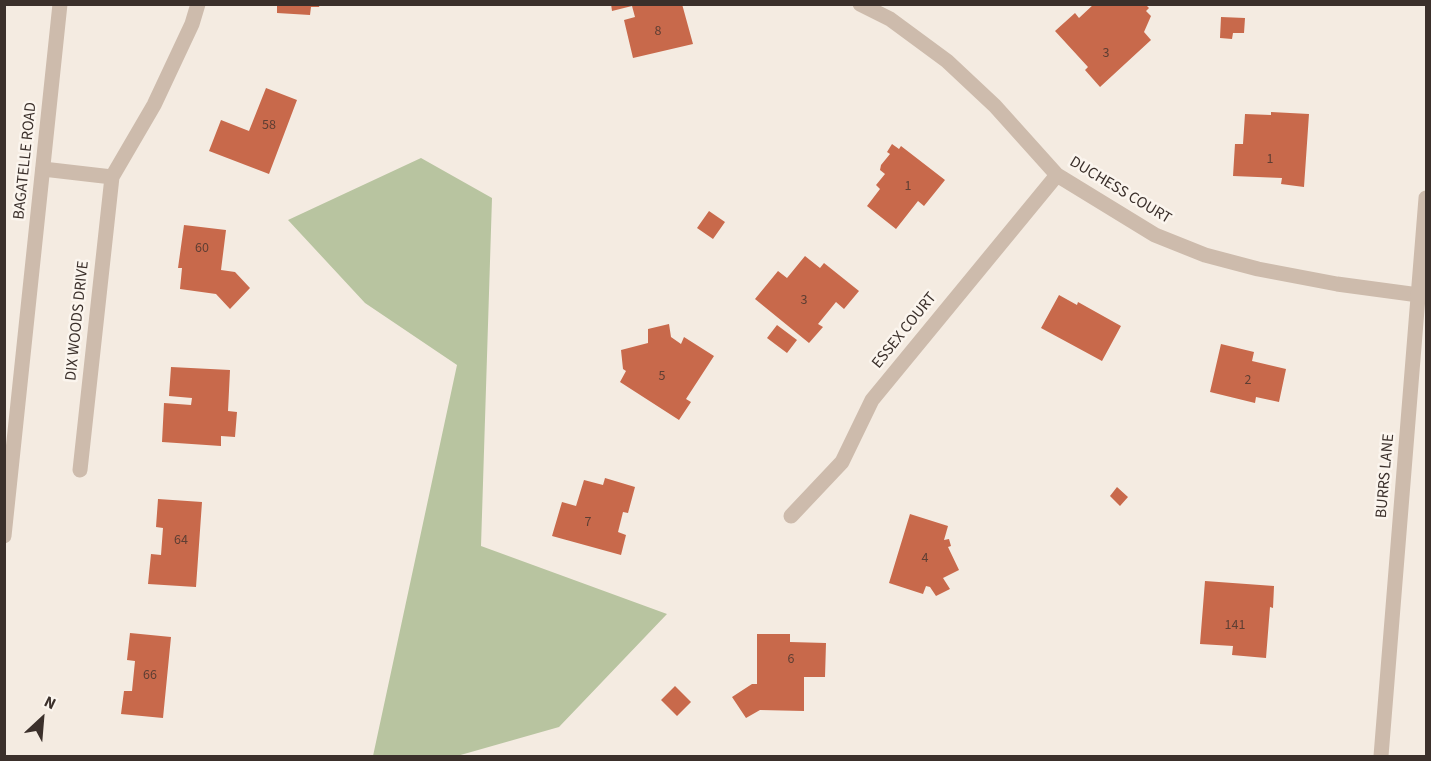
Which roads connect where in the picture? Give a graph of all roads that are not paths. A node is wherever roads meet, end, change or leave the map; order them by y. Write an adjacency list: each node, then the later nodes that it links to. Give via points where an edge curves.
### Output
1 (60, 4): 4 (street, BAGATELLE ROAD)
2 (198, 4): 6 (street, DIX WOODS DRIVE, via 154,105)
3 (860, 4): 5 (street, DUCHESS COURT, via 890,20 947,61 995,106)
4 (43, 169): 6 (street); 11 (street, BAGATELLE ROAD)
5 (1057, 175): 8 (street, DUCHESS COURT, via 1155,235 1205,255 1258,270); 10 (street, ESSEX COURT, via 872,400 842,462)
6 (111, 177): 9 (street, DIX WOODS DRIVE)
7 (1426, 198): 8 (street, BURRS LANE)
8 (1423, 296): 12 (street, BURRS LANE)
9 (80, 470)
10 (790, 516)
11 (4, 536)
12 (1380, 756)

